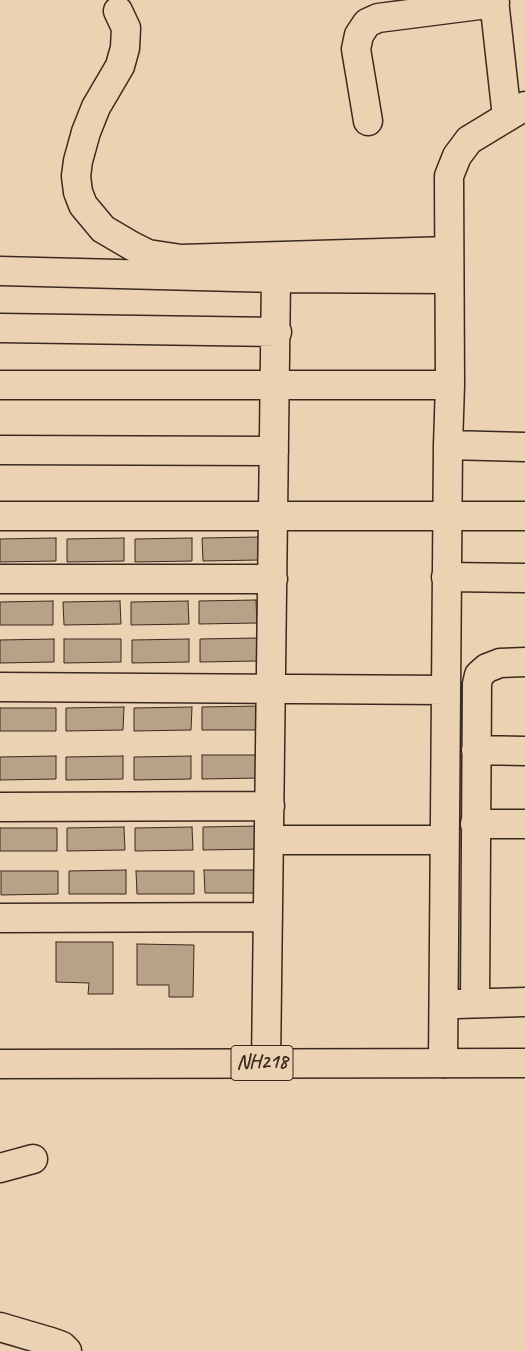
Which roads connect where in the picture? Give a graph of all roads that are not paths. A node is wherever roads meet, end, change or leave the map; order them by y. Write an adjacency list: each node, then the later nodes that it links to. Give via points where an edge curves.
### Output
1 (494, 2): 3 (main road); 4 (main road, via 378,18 367,23 359,35 356,49)
2 (118, 11): 5 (main road, via 126,28 125,48 120,66 86,132 76,176 83,205 103,229 148,254 181,259)
3 (516, 111): 5 (main road, via 469,140 457,156 449,176)
4 (368, 121)
5 (449, 251): 8 (main road)
6 (0, 271): 7 (main road)
7 (276, 278): 8 (main road); 10 (main road)
8 (448, 279): 11 (main road)
9 (0, 328): 10 (main road)
10 (276, 332): 13 (main road)
11 (450, 385): 13 (main road); 14 (main road)
12 (0, 386): 13 (main road)
13 (275, 386): 17 (main road)
14 (448, 445): 15 (main road); 18 (main road)
15 (525, 447)
16 (0, 450): 17 (main road)
17 (274, 451): 19 (main road)
18 (447, 514): 19 (main road); 21 (main road); 22 (main road)
19 (273, 515): 20 (main road); 25 (main road)
20 (0, 516)
21 (525, 516)
22 (446, 577): 23 (main road); 29 (main road)
23 (525, 578)
24 (0, 579): 25 (main road)
25 (272, 579): 28 (main road)
26 (525, 662): 30 (main road, via 500,663 479,675)
27 (0, 687): 28 (main road)
28 (271, 690): 29 (main road); 32 (main road)
29 (446, 690): 37 (main road)
30 (476, 750): 31 (main road); 34 (main road)
31 (525, 751)
32 (270, 806): 33 (main road); 36 (main road)
33 (0, 807)
34 (475, 824): 35 (main road); 41 (main road)
35 (525, 824)
36 (269, 840): 37 (main road); 38 (main road)
37 (444, 840): 42 (main road)
38 (268, 917): 39 (main road); 46 (main road)
39 (0, 918)
40 (525, 1002): 41 (main road)
41 (475, 1003): 42 (main road)
42 (443, 1005): 43 (main road)
43 (443, 1063): 44 (main road, NH218); 46 (main road, NH218)
44 (525, 1063)
45 (0, 1064): 46 (main road, NH218)
46 (266, 1064)
47 (33, 1158): 48 (main road)
48 (0, 1168)
49 (0, 1327): 50 (main road, via 51,1342)
50 (68, 1351)

